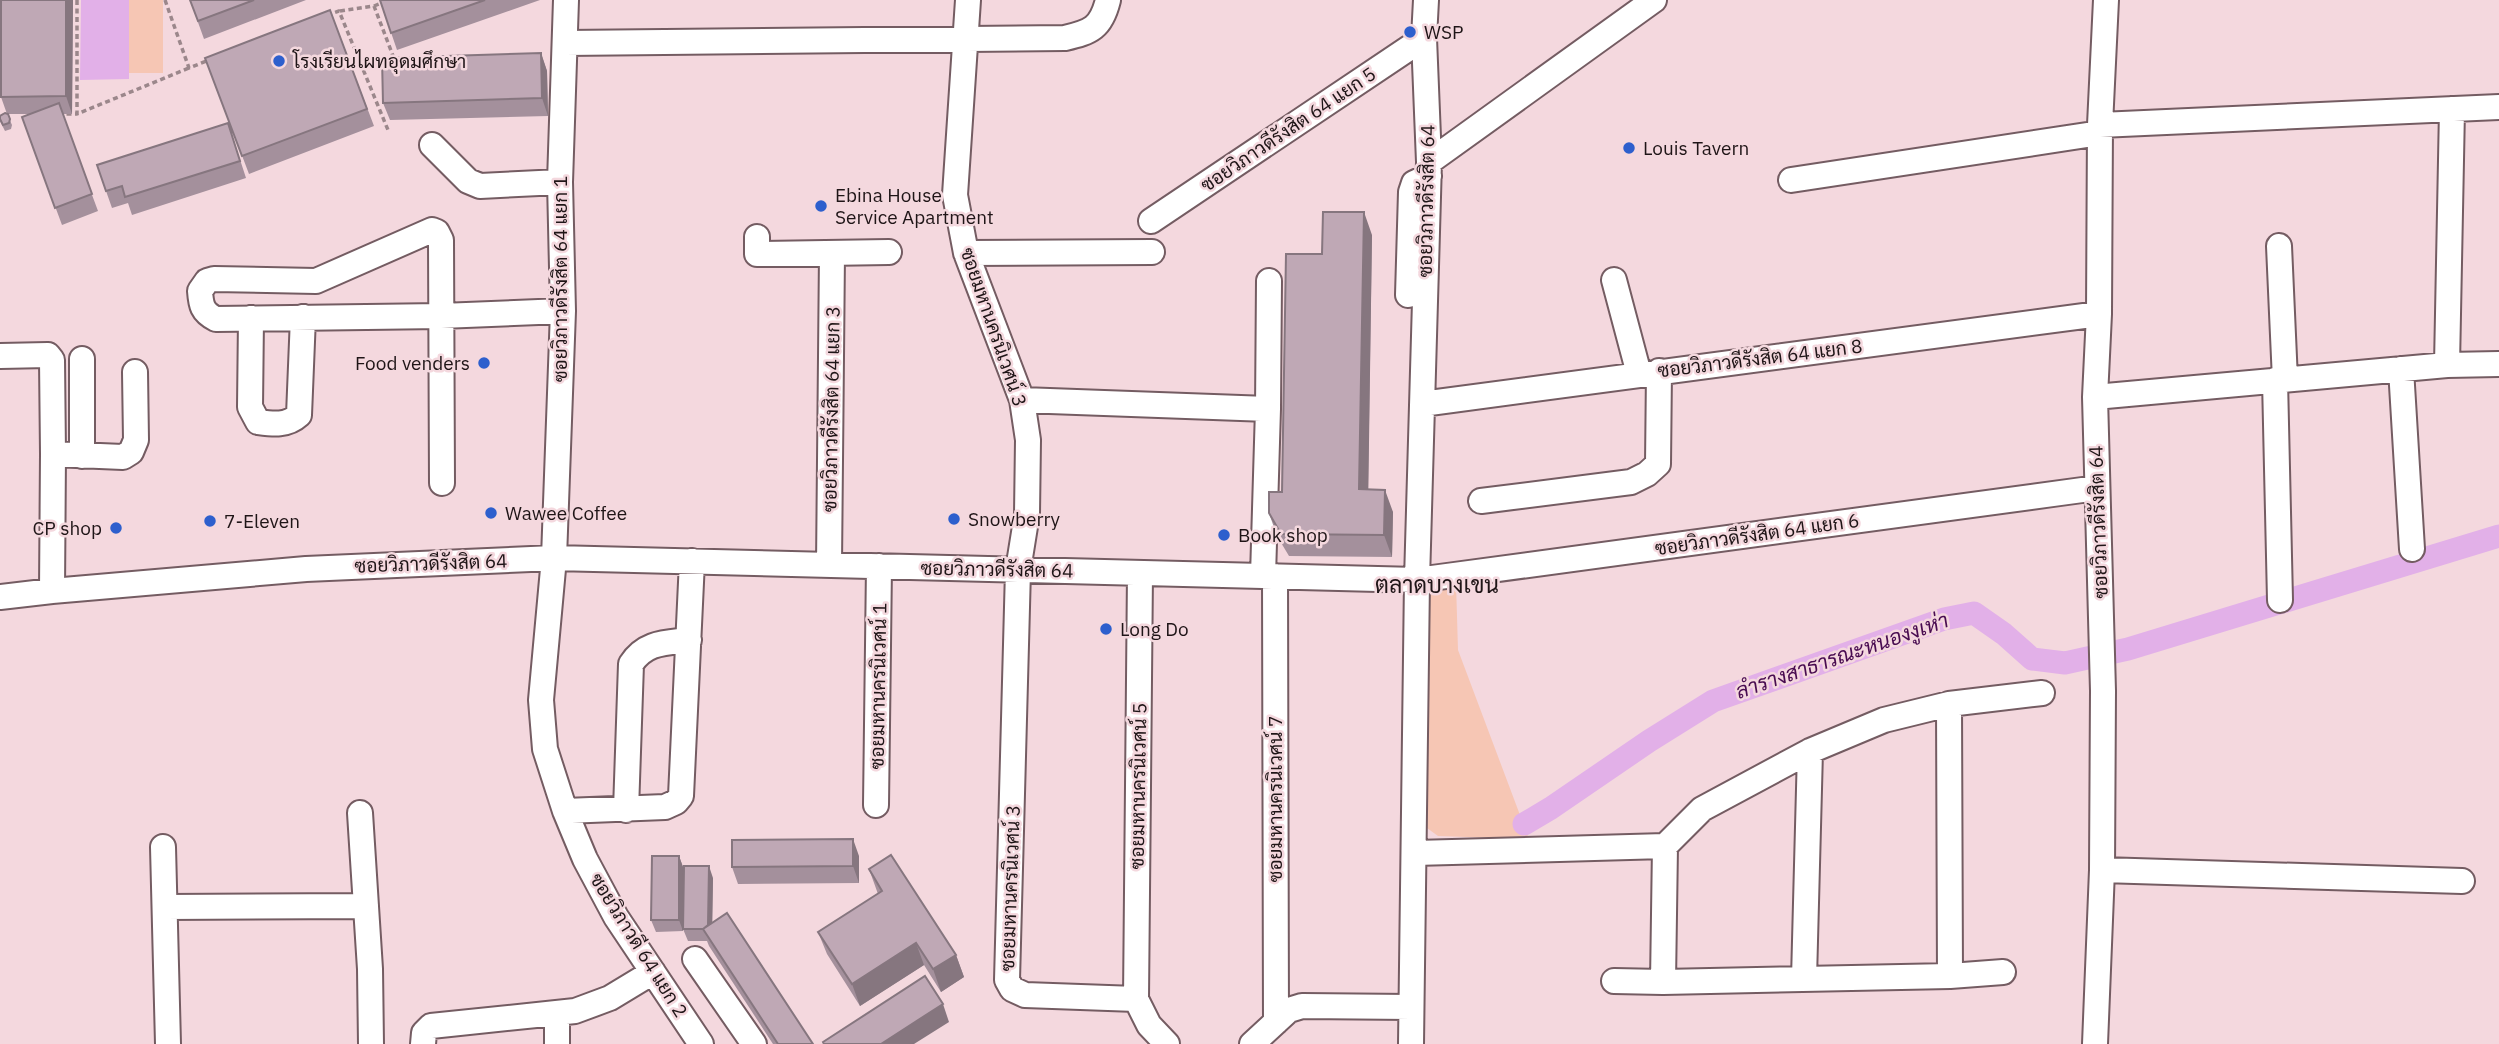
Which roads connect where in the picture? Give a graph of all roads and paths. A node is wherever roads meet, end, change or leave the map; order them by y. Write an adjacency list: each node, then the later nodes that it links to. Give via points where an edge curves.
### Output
1 (77, 0): 26 (path)
2 (165, 0): 22 (path)
3 (358, 0): 12 (path)
4 (389, 0): 11 (path)
5 (566, 0): 17 (street, ซอยวิภาวดีรังสิต 64 แยก 1)
6 (968, 0): 16 (street, ซอยมหานครนิเวศน์ 3)
7 (1108, 0): 16 (street, via 1103,16 1088,33 1065,38)
8 (1426, 0): 15 (street, ซอยวิภาวดีรังสิต 64)
9 (1654, 0): 30 (street)
10 (2106, 0): 27 (street, ซอยวิภาวดีรังสิต 64)
11 (374, 6): 12 (path); 20 (path)
12 (359, 8): 13 (path)
13 (339, 11): 14 (path); 21 (path)
14 (327, 16)
15 (1424, 38): 30 (street, ซอยวิภาวดีรังสิต 64); 33 (street, ซอยวิภาวดีรังสิต 64 แยก 5)
16 (965, 39): 17 (street); 39 (street, ซอยมหานครนิเวศน์ 3, via 955,195)
17 (565, 43): 32 (street, ซอยวิภาวดีรังสิต 64 แยก 1)
18 (214, 58): 22 (path)
19 (407, 60): 20 (path)
20 (395, 61): 21 (path)
21 (360, 62): 28 (path)
22 (189, 68): 26 (path)
23 (2499, 107): 24 (street)
24 (2452, 109): 27 (street); 50 (street)
25 (46, 114): 26 (path)
26 (77, 114)
27 (2100, 129): 31 (street); 43 (street, ซอยวิภาวดีรังสิต 64)
28 (388, 130)
29 (432, 145): 32 (street, via 468,181 480,186)
30 (1429, 169): 57 (street, ซอยวิภาวดีรังสิต 64); 72 (street, via 1411,192)
31 (1791, 180)
32 (559, 181): 42 (street, ซอยวิภาวดีรังสิต 64 แยก 1)
33 (1151, 221)
34 (757, 237): 38 (street, via 757,254)
35 (2279, 246): 54 (street)
36 (889, 252): 38 (street)
37 (1152, 252): 39 (street)
38 (832, 253): 67 (street, ซอยวิภาวดีรังสิต 64 แยก 3)
39 (966, 253): 56 (street, ซอยมหานครนิเวศน์ 3)
40 (1614, 280): 53 (street)
41 (1269, 281): 58 (street, ซอยมหานครนิเวศน์ 7)
42 (563, 311): 44 (street); 65 (street, ซอยวิภาวดีรังสิต 64 แยก 1)
43 (2099, 314): 53 (street, ซอยวิภาวดีรังสิต 64 แยก 8); 55 (street, ซอยวิภาวดีรังสิต 64)
44 (441, 316): 45 (street); 46 (street, via 441,240 432,230 316,281 206,281 200,291 206,314 216,319); 61 (street)
45 (303, 317): 46 (street); 46 (street, via 299,415 292,422 278,424 258,422 250,407)
46 (251, 318)
47 (0, 356): 59 (street, via 41,354 52,360)
48 (82, 359): 60 (street)
49 (2499, 364): 50 (street)
50 (2447, 365): 51 (street)
51 (2401, 369): 54 (street); 64 (street)
52 (135, 372): 60 (street, via 136,440 131,452 123,457)
53 (1649, 373): 57 (street, ซอยวิภาวดีรังสิต 64 แยก 8); 63 (street, via 1658,464 1647,474 1631,482)
54 (2280, 380): 55 (street); 75 (street)
55 (2095, 397): 62 (street, ซอยวิภาวดีรังสิต 64)
56 (1022, 400): 58 (street); 69 (street, ซอยมหานครนิเวศน์ 3, via 1028,440 1027,514)
57 (1422, 404): 72 (street, ซอยวิภาวดีรังสิต 64)
58 (1268, 409): 71 (street, ซอยมหานครนิเวศน์ 7)
59 (53, 454): 60 (street); 73 (street)
60 (82, 456)
61 (442, 483)
62 (2097, 488): 72 (street, ซอยวิภาวดีรังสิต 64 แยก 6); 87 (street, ซอยวิภาวดีรังสิต 64, via 2103,677)
63 (1481, 501)
64 (2412, 549)
65 (554, 558): 66 (street, ซอยวิภาวดีรังสิต 64); 73 (street, ซอยวิภาวดีรังสิต 64, via 306,569); 82 (street, ซอยวิภาวดี 64 แยก 2, via 541,700 545,749)
66 (692, 561): 67 (street, ซอยวิภาวดีรังสิต 64); 76 (street)
67 (829, 565): 68 (street, ซอยวิภาวดีรังสิต 64)
68 (879, 566): 69 (street, ซอยวิภาวดีรังสิต 64); 80 (street, ซอยมหานครนิเวศน์ 1)
69 (1018, 569): 70 (street, ซอยวิภาวดีรังสิต 64); 98 (street, ซอยมหานครนิเวศน์ 3, via 1007,980 1024,995)
70 (1140, 573): 71 (street, ซอยวิภาวดีรังสิต 64); 98 (street, ซอยมหานครนิเวศน์ 5)
71 (1269, 576): 72 (street, ซอยวิภาวดีรังสิต 64); 101 (street, ซอยมหานครนิเวศน์ 7)
72 (1408, 579): 86 (street)
73 (52, 591): 74 (street, ซอยวิภาวดีรังสิต 64)
74 (0, 597)
75 (2280, 600)
76 (689, 640): 81 (street, via 652,646 638,653 631,664); 81 (street, via 681,796 665,807)
77 (2042, 693): 78 (street)
78 (1949, 704): 79 (street, via 1884,720); 94 (street)
79 (1810, 751): 84 (street, via 1702,809); 95 (street)
80 (876, 805)
81 (626, 810): 82 (street)
82 (565, 811): 92 (street, ซอยวิภาวดี 64 แยก 2, via 616,917)
83 (360, 813): 89 (street)
84 (1665, 846): 86 (street); 97 (street)
85 (163, 847): 90 (street)
86 (1415, 853): 99 (street)
87 (2102, 870): 88 (street); 111 (street, ซอยวิภาวดีรังสิต 64)
88 (2462, 881)
89 (366, 906): 90 (street); 103 (street)
90 (165, 907): 102 (street)
91 (695, 959): 107 (street)
92 (653, 972): 100 (street, via 610,998); 106 (street, ซอยวิภาวดี 64 แยก 2)
93 (2003, 972): 94 (street)
94 (1950, 976): 95 (street)
95 (1804, 979): 97 (street)
96 (1614, 981): 97 (street)
97 (1663, 982)
98 (1136, 999): 108 (street, via 1149,1025)
99 (1411, 1007): 101 (street, via 1301,1006); 110 (street)
100 (557, 1013): 104 (street, via 431,1026 424,1033); 105 (street)
101 (1276, 1022): 109 (street)
102 (168, 1044)
103 (371, 1044)
104 (423, 1044)
105 (557, 1044)
106 (701, 1044)
107 (754, 1044)
108 (1167, 1044)
109 (1252, 1044)
110 (1411, 1044)
111 (2095, 1044)

